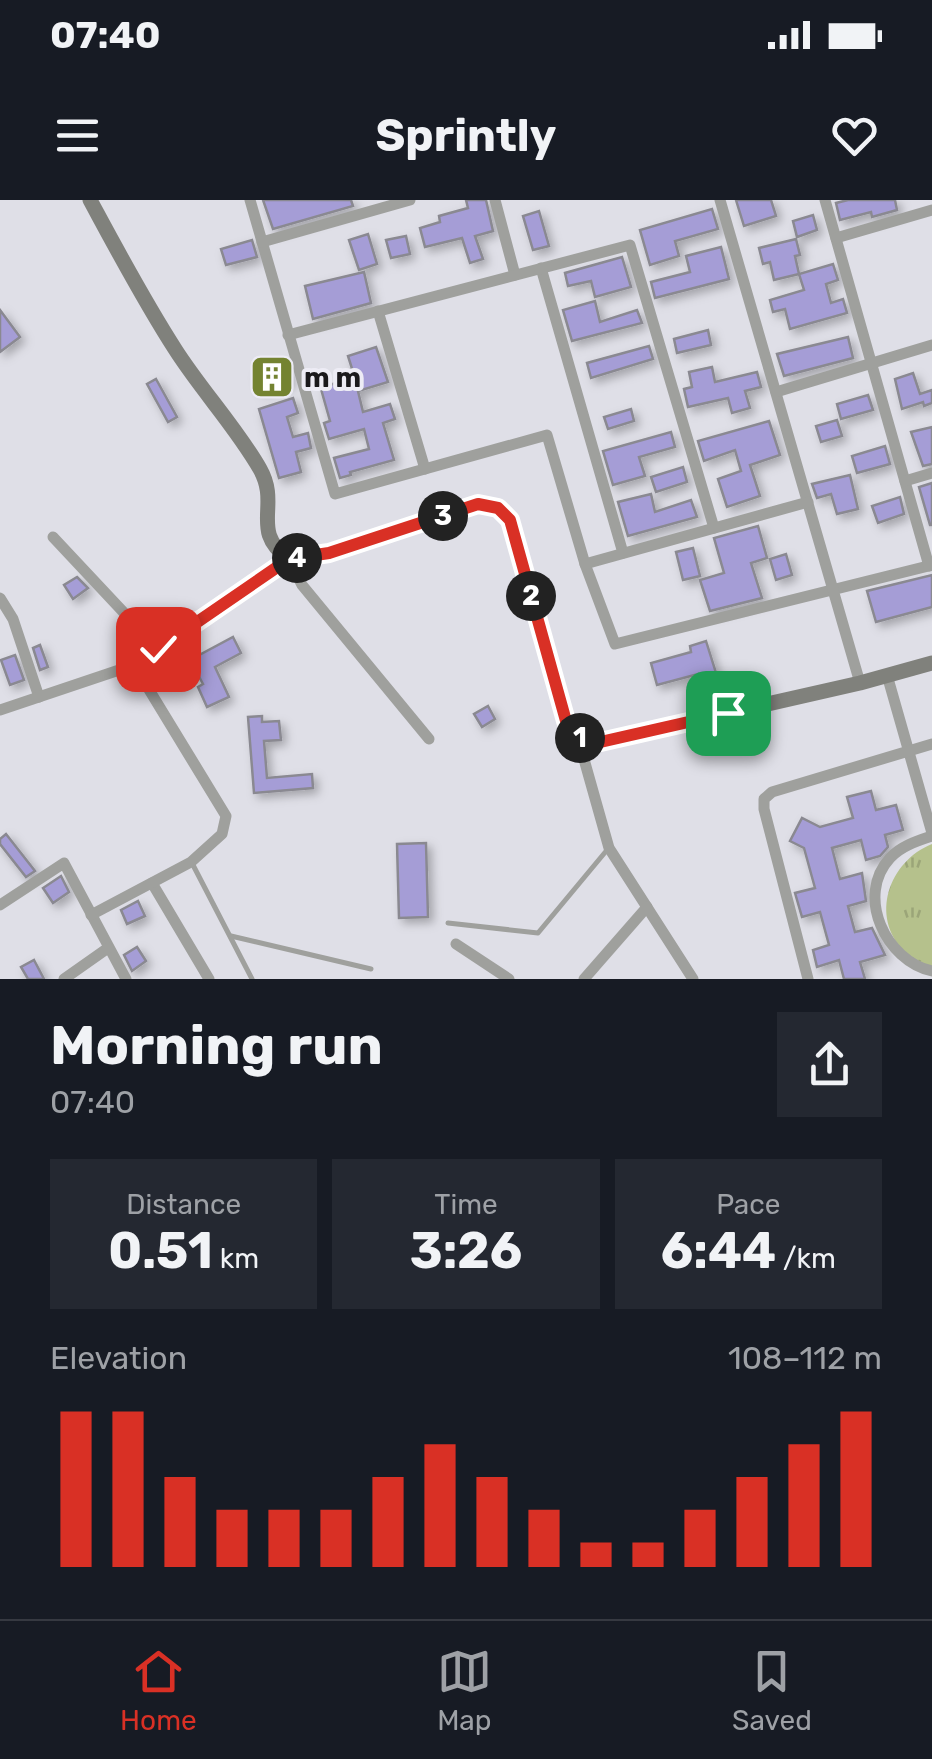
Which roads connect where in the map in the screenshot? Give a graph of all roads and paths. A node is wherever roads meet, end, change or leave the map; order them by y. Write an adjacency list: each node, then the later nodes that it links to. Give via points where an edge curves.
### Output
1 (90, 200): 24 (street, via 176,350 262,472 270,498 266,530)
2 (250, 200): 9 (street)
3 (410, 200): 9 (street)
4 (495, 200): 11 (street)
5 (720, 200): 16 (street)
6 (824, 200): 8 (street)
7 (932, 210): 8 (street)
8 (836, 238): 15 (street)
9 (262, 242): 13 (street)
10 (541, 268): 11 (street); 21 (street, via 630,245); 23 (street)
11 (515, 275): 12 (street)
12 (378, 311): 13 (street); 17 (street)
13 (288, 334): 17 (street, via 335,494)
14 (931, 347): 15 (street)
15 (871, 363): 16 (street); 19 (street)
16 (776, 392): 20 (street)
17 (425, 468): 25 (street, via 547,435)
18 (932, 473): 19 (street)
19 (905, 481): 26 (street)
20 (808, 502): 21 (street); 27 (street)
21 (714, 528): 23 (street)
22 (53, 537): 29 (street)
23 (623, 553): 25 (street)
24 (289, 559): 29 (street); 36 (street, via 329,553 478,504 498,508 510,520 566,721); 37 (street, via 302,586)
25 (586, 564): 27 (street, via 617,644)
26 (931, 565): 27 (street)
27 (834, 587): 33 (street)
28 (1, 601): 34 (street)
29 (158, 649): 31 (street)
30 (932, 663): 32 (street)
31 (134, 665): 34 (street); 42 (street, via 226,816 222,834)
32 (887, 675): 33 (street); 39 (street)
33 (860, 683): 36 (street, via 596,743)
34 (39, 697): 35 (street)
35 (0, 710)
36 (578, 738): 41 (street)
37 (429, 739)
38 (932, 744): 39 (street)
39 (910, 750): 40 (street); 60 (street, via 764,798)
40 (932, 834): 52 (street, via 890,858 876,896 879,925 891,946 905,960)
41 (609, 848): 45 (street); 47 (lane, via 538,934)
42 (191, 862): 43 (street); 48 (lane)
43 (152, 882): 46 (street); 55 (street)
44 (0, 905): 46 (street, via 64,864)
45 (648, 908): 58 (street); 59 (street)
46 (91, 915): 50 (street)
47 (448, 923)
48 (231, 936): 51 (lane); 56 (lane)
49 (456, 944): 57 (street)
50 (108, 948): 53 (street); 54 (street)
51 (371, 969)
52 (932, 970)
53 (64, 979)
54 (126, 979)
55 (209, 979)
56 (252, 979)
57 (509, 979)
58 (584, 979)
59 (693, 979)
60 (808, 979)

